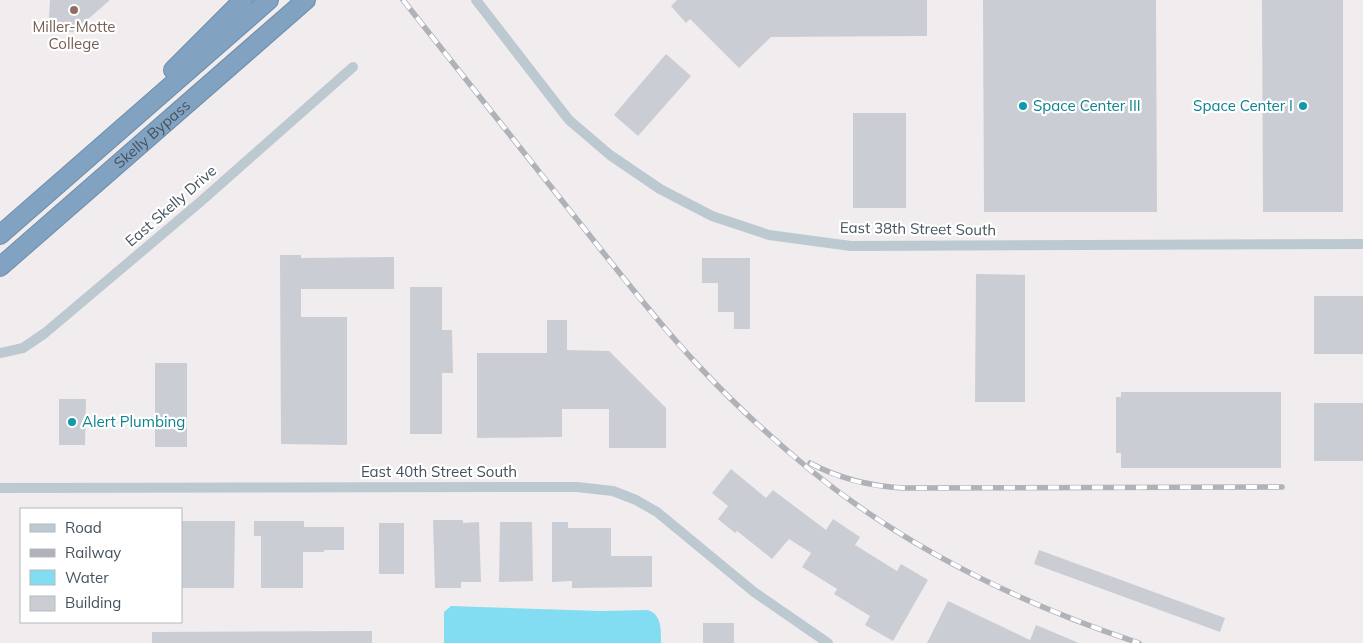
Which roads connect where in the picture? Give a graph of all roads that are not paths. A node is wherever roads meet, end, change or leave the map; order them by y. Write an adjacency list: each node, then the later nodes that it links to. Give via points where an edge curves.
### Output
1 (243, 0): 6 (highway)
2 (269, 0): 6 (highway, Skelly Bypass)
3 (306, 0): 9 (highway, Skelly Bypass)
4 (476, 0): 8 (street, East 38th Street South, via 569,120 610,155 660,190 712,216 769,235 851,246)
5 (353, 67): 10 (street, East Skelly Drive, via 45,333 23,348)
6 (66, 178): 7 (highway, Skelly Bypass)
7 (0, 235)
8 (1363, 244)
9 (0, 267)
10 (0, 353)
11 (0, 488): 12 (street, East 40th Street South, via 576,487 613,491 657,512 754,592)
12 (828, 643)

